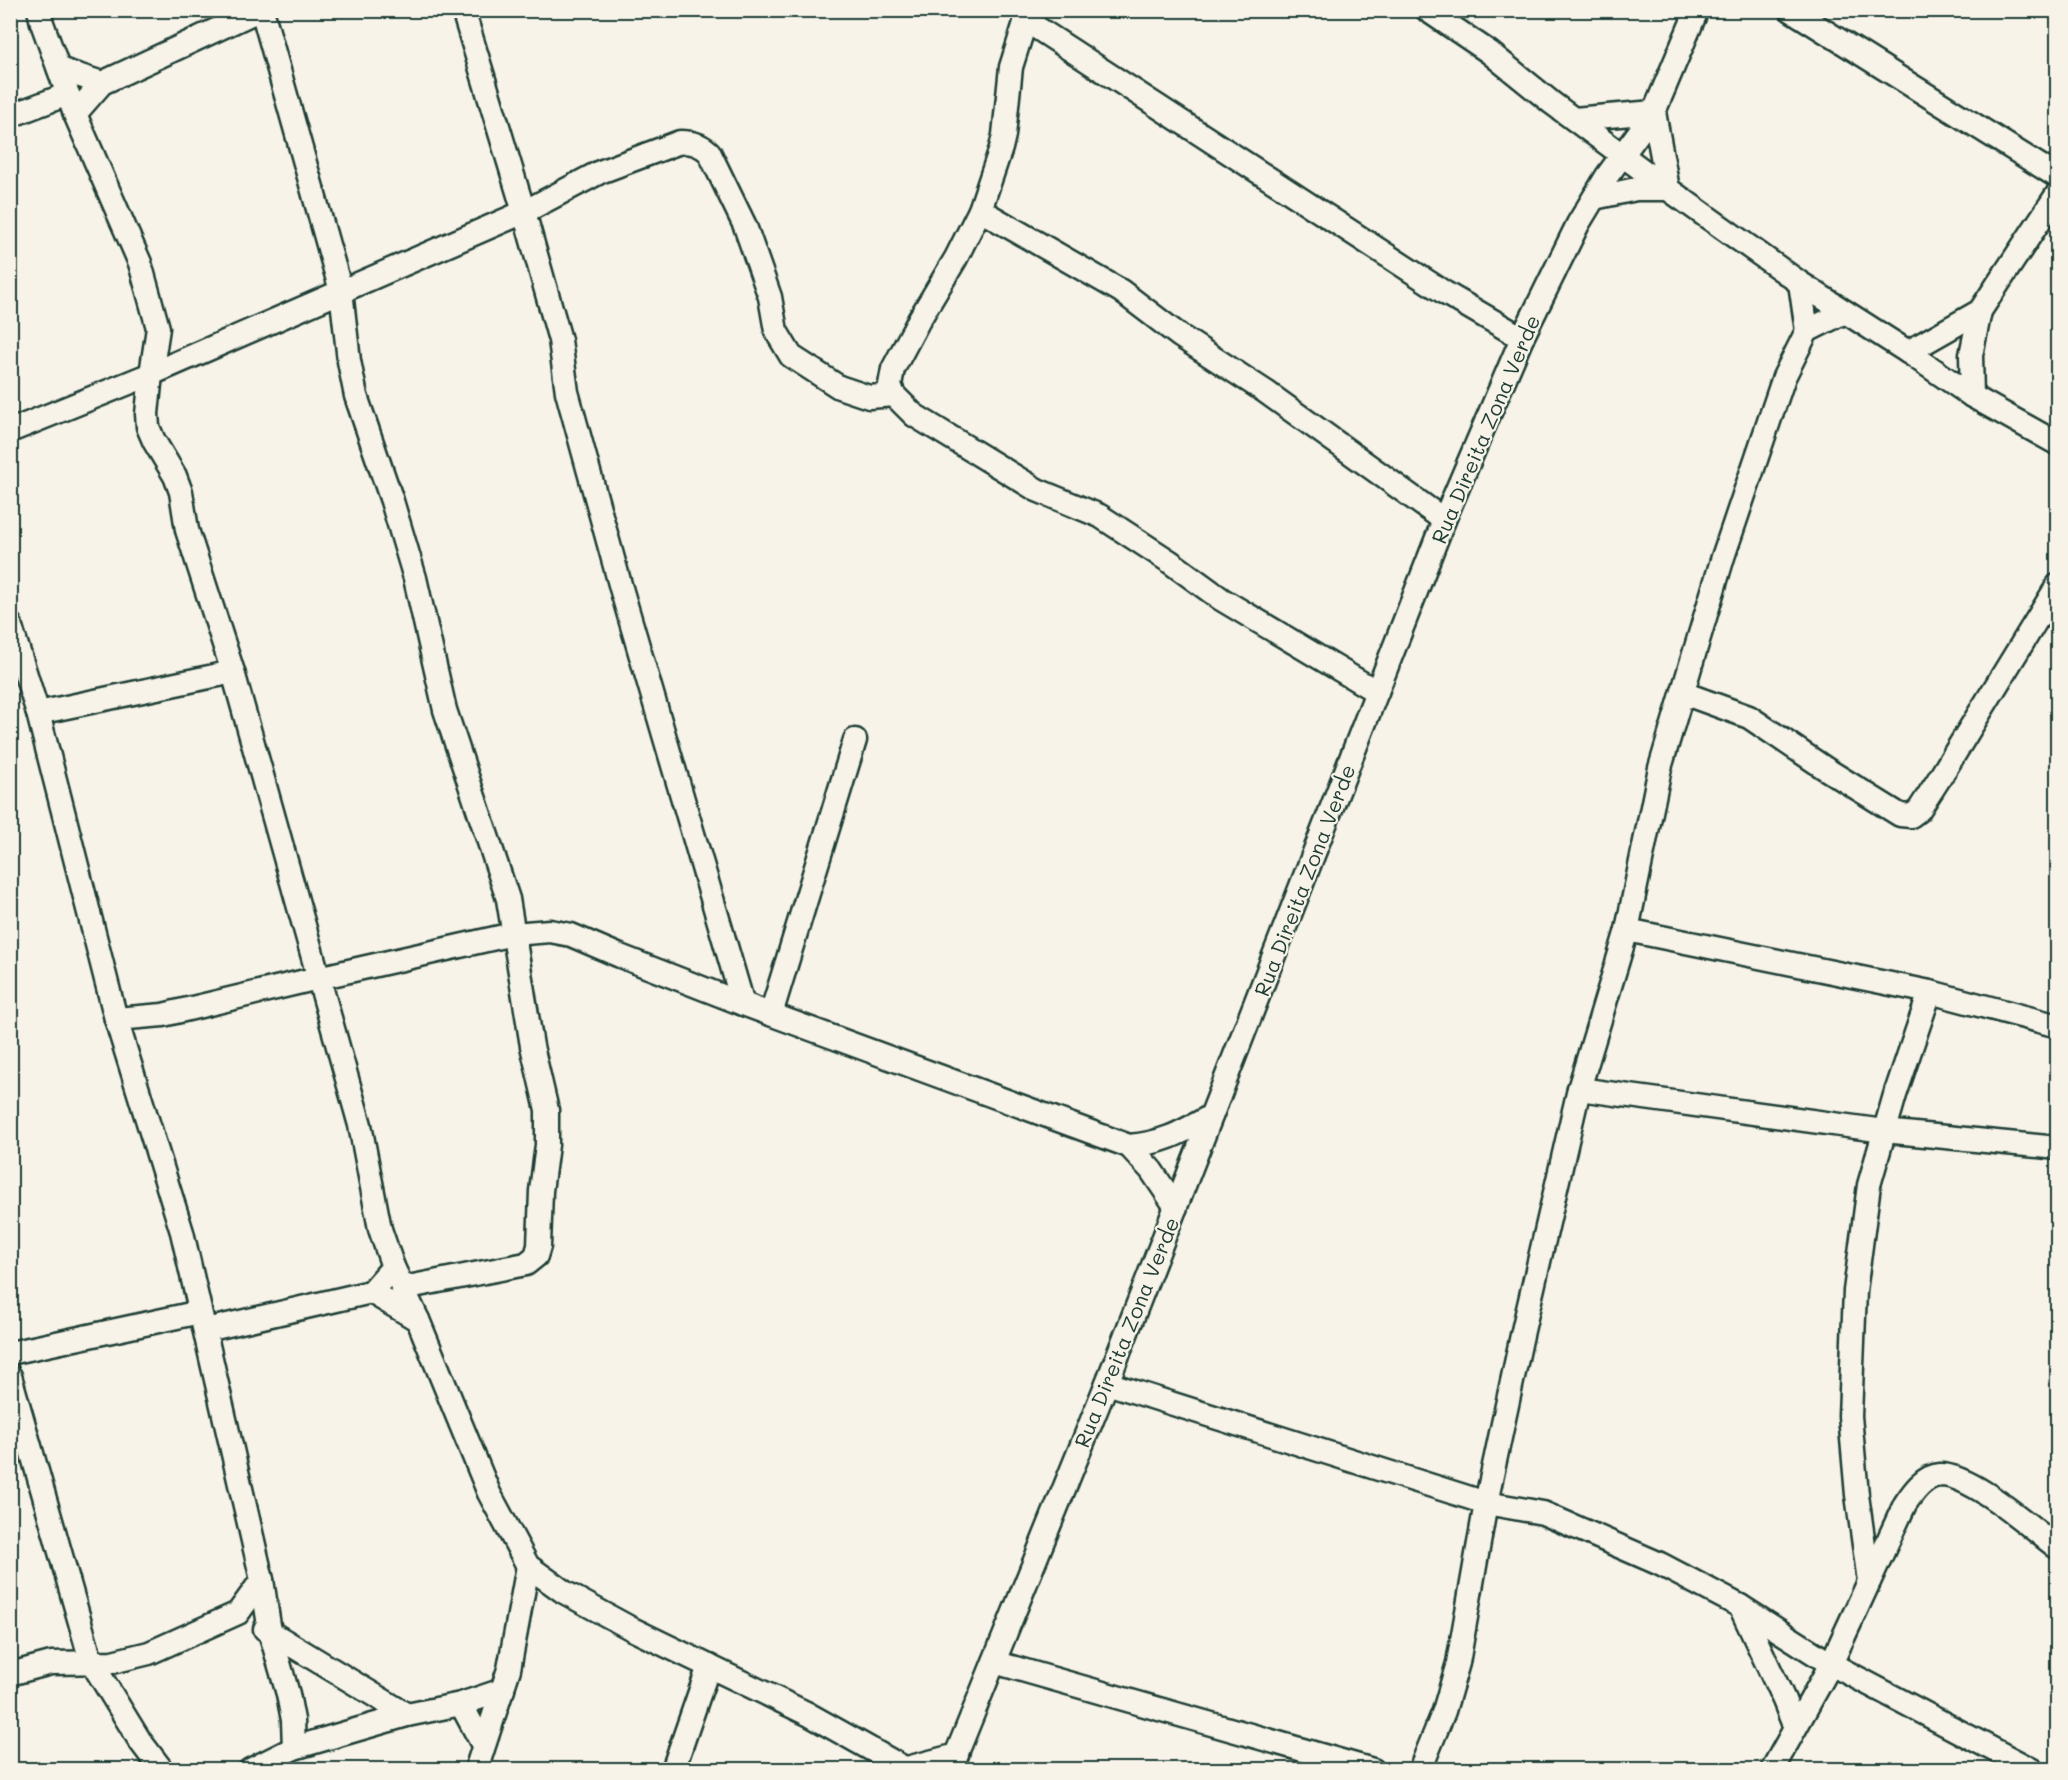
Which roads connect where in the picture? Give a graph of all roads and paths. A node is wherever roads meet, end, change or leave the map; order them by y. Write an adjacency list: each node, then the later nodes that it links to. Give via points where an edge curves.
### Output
1 (39, 10): 8 (street)
2 (261, 10): 9 (street); 22 (street)
3 (463, 10): 20 (street)
4 (1426, 10): 13 (street, via 1489,51)
5 (1697, 10): 11 (street, Rua Direita Zona Verde)
6 (1791, 10): 15 (street)
7 (1027, 15): 19 (street, via 1011,67 1004,135); 27 (street, via 1445,293)
8 (58, 69): 9 (street); 10 (street)
9 (102, 83): 10 (street)
10 (71, 104): 12 (street); 25 (street, via 140,263)
11 (1654, 112): 13 (street); 14 (street, Rua Direita Zona Verde); 16 (street)
12 (10, 117)
13 (1574, 119): 14 (street)
14 (1623, 155): 16 (street); 18 (street, Rua Direita Zona Verde)
15 (2058, 177)
16 (1668, 189): 18 (street, via 1636,189); 21 (street)
17 (2058, 193): 23 (street)
18 (1594, 198): 27 (street, Rua Direita Zona Verde)
19 (980, 210): 31 (street, via 893,369 890,385); 35 (street, via 1121,291)
20 (524, 212): 22 (street); 31 (street, via 600,172 680,142 702,146 709,152 745,226 770,297 776,330 791,356 839,387 869,397); 49 (street, via 560,340 567,392 605,530)
21 (1800, 283): 24 (street); 26 (street)
22 (340, 291): 29 (street); 43 (street, via 356,396 415,578 445,710)
23 (1980, 311): 28 (street); 32 (street, via 1971,355)
24 (1845, 312): 26 (street); 28 (street)
25 (158, 328): 29 (street); 30 (street)
26 (1807, 331): 40 (street, via 1784,377 1723,557)
27 (1522, 338): 35 (street, Rua Direita Zona Verde)
28 (1908, 352): 32 (street)
29 (189, 357): 30 (street)
30 (151, 374): 33 (street); 38 (street, via 148,427 181,492 187,530)
31 (894, 395): 39 (street, via 914,415 1036,490 1101,516 1221,599)
32 (1972, 396): 34 (street)
33 (10, 431)
34 (2058, 444)
35 (1444, 520): 39 (street, Rua Direita Zona Verde)
36 (2058, 585): 40 (street, via 1919,810 1911,816 1900,815 1826,770 1749,717)
37 (10, 624): 41 (street)
38 (233, 672): 41 (street); 47 (street)
39 (1377, 692): 54 (street, Rua Direita Zona Verde)
40 (1683, 693): 44 (street, via 1660,768)
41 (38, 713): 51 (street)
42 (855, 740): 50 (street)
43 (508, 899): 45 (street); 46 (street)
44 (1628, 930): 48 (street); 53 (street)
45 (550, 931): 46 (street); 49 (street, via 571,935)
46 (513, 934): 47 (street); 60 (street, via 547,1110 536,1256 525,1264)
47 (318, 978): 51 (street, via 163,1015); 59 (street, via 360,1125 380,1229)
48 (1930, 992): 52 (street); 55 (street)
49 (743, 1004): 50 (street)
50 (771, 1014): 56 (street)
51 (116, 1019): 63 (street, via 182,1232)
52 (2058, 1026)
53 (1579, 1089): 55 (street); 67 (street)
54 (1211, 1116): 56 (street, via 1169,1138); 58 (street, Rua Direita Zona Verde)
55 (1884, 1131): 57 (street); 71 (street, via 1869,1185 1861,1238 1850,1416)
56 (1129, 1146): 58 (street)
57 (2058, 1148)
58 (1176, 1207): 66 (street, Rua Direita Zona Verde)
59 (393, 1267): 60 (street); 61 (street)
60 (403, 1288): 62 (street)
61 (371, 1292): 62 (street); 63 (street)
62 (418, 1320): 69 (street, via 489,1493)
63 (203, 1321): 64 (street); 70 (street)
64 (10, 1353)
65 (10, 1376): 75 (street)
66 (1107, 1383): 67 (street); 76 (street, Rua Direita Zona Verde)
67 (1486, 1503): 72 (street, via 1544,1513 1660,1564); 93 (street, via 1458,1663)
68 (2058, 1548): 71 (street, via 1978,1489 1940,1475 1926,1480 1905,1503)
69 (528, 1566): 78 (street, via 564,1592); 80 (street)
70 (262, 1580): 73 (street); 74 (street)
71 (1869, 1581): 77 (street)
72 (1740, 1606): 77 (street); 83 (street)
73 (238, 1613): 74 (street); 75 (street, via 149,1653 112,1662)
74 (270, 1632): 82 (street); 85 (street, via 288,1694)
75 (91, 1661): 79 (street, via 51,1663); 88 (street)
76 (994, 1662): 86 (street, Rua Direita Zona Verde); 92 (street)
77 (1831, 1664): 83 (street); 95 (street)
78 (709, 1666): 87 (street); 91 (street)
79 (10, 1674)
80 (503, 1690): 81 (street); 84 (street)
81 (460, 1704): 82 (street); 84 (street)
82 (407, 1715): 85 (street)
83 (1795, 1728): 94 (street)
84 (483, 1745): 90 (street)
85 (294, 1748): 89 (street)
86 (953, 1762): 87 (street)
87 (908, 1769)
88 (162, 1770)
89 (250, 1770)
90 (476, 1770)
91 (673, 1770)
92 (1373, 1770)
93 (1420, 1770)
94 (1772, 1770)
95 (2032, 1770)

